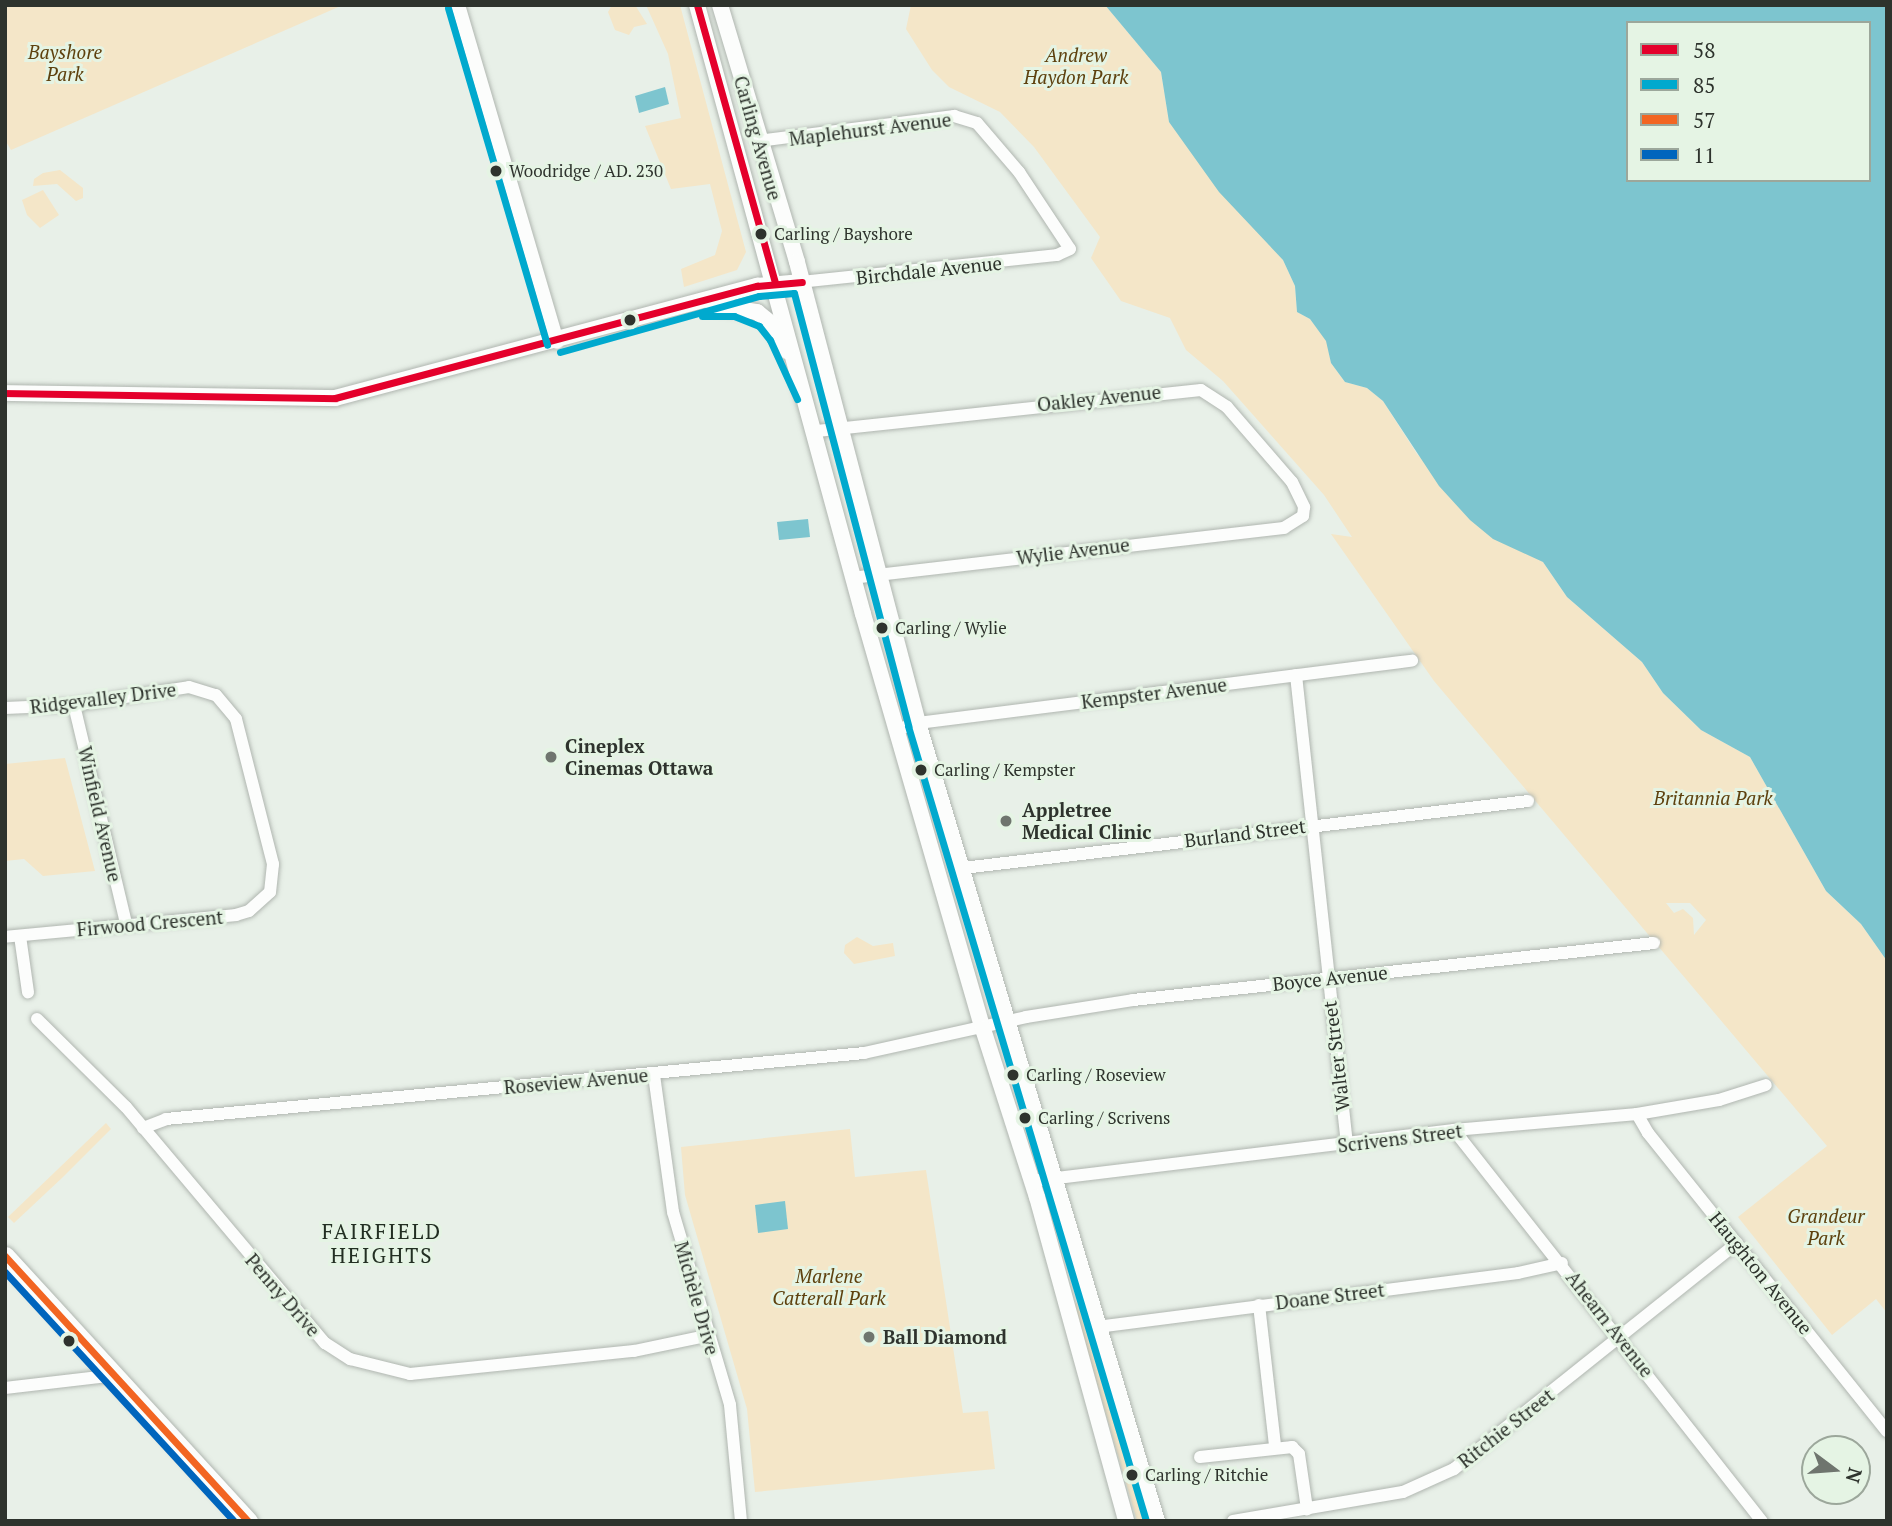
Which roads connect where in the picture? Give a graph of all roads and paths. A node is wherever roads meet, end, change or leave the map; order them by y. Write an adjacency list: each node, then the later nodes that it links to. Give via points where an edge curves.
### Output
1 (458, 5): 11 (street, via 471,35)
2 (697, 5): 5 (main road, Carling Avenue)
3 (720, 5): 4 (main road, Carling Avenue)
4 (737, 67): 5 (main road); 6 (main road, Carling Avenue)
5 (715, 71): 9 (main road, Carling Avenue)
6 (758, 141): 7 (street, Maplehurst Avenue, via 954,116 977,123 1067,241 1070,249); 8 (main road, Carling Avenue)
7 (1057, 255): 8 (street, Birchdale Avenue)
8 (802, 282): 9 (main road); 14 (main road, Carling Avenue)
9 (775, 283): 10 (main road); 12 (main road, Carling Avenue)
10 (672, 309): 11 (main road); 12 (main road, via 720,304 757,312 779,334)
11 (557, 342): 13 (main road, via 335,398)
12 (804, 384): 15 (main road, Carling Avenue)
13 (5, 393)
14 (839, 426): 15 (street, Oakley Avenue); 16 (street, Oakley Avenue, via 1201,390 1227,407 1292,482 1304,507); 17 (main road, Carling Avenue)
15 (817, 431): 18 (main road, Carling Avenue)
16 (1293, 525): 17 (street, Wylie Avenue)
17 (880, 574): 18 (street, Wylie Avenue); 24 (main road, Carling Avenue)
18 (853, 578): 25 (main road, Carling Avenue)
19 (1412, 661): 20 (street, Kempster Avenue)
20 (1296, 675): 24 (street, Kempster Avenue); 27 (street, Walter Street)
21 (74, 705): 22 (street, Ridgevalley Drive); 23 (street, Ridgevalley Drive, via 189,687 216,695); 29 (street, Winfield Avenue)
22 (5, 708)
23 (232, 714): 29 (street, Firwood Crescent, via 273,864 270,892 249,911 236,915)
24 (918, 723): 25 (street, Kempster Avenue); 28 (main road, Carling Avenue)
25 (896, 730): 37 (main road, Carling Avenue)
26 (1528, 800): 27 (street, Burland Street)
27 (1312, 825): 28 (street, Burland Street); 33 (street, Walter Street)
28 (963, 868): 36 (main road, Carling Avenue)
29 (126, 924): 30 (street, Firwood Crescent)
30 (20, 936): 31 (street, Firwood Crescent); 34 (street)
31 (5, 937)
32 (1654, 943): 33 (street, Boyce Avenue)
33 (1326, 978): 36 (street, Boyce Avenue, via 1133,1000); 43 (street, Walter Street)
34 (28, 992)
35 (37, 1019): 41 (street, Penny Drive)
36 (1008, 1022): 37 (street, Roseview Avenue); 44 (main road, Carling Avenue)
37 (983, 1029): 38 (street, Roseview Avenue, via 864,1053); 45 (main road, Carling Avenue)
38 (654, 1074): 41 (street, Roseview Avenue, via 166,1119); 51 (street, Michèle Drive, via 663,1166)
39 (1766, 1085): 40 (street, Scrivens Street, via 1719,1100)
40 (1637, 1114): 42 (street, Scrivens Street); 46 (street, Haughton Avenue)
41 (144, 1128): 51 (street, Penny Drive, via 325,1343 350,1359 410,1374 634,1351)
42 (1454, 1130): 43 (street, Scrivens Street); 47 (street, Ahearn Avenue)
43 (1347, 1145): 44 (street, Scrivens Street)
44 (1054, 1177): 45 (street, Scrivens Street); 50 (main road, Carling Avenue)
45 (1032, 1181): 61 (main road, Carling Avenue)
46 (1737, 1243): 52 (street, Ritchie Street); 55 (street, Haughton Avenue)
47 (1562, 1263): 49 (street, Doane Street, via 1518,1273); 52 (street, Ahearn Avenue)
48 (8, 1264): 53 (main road)
49 (1259, 1305): 50 (street, Doane Street); 56 (street)
50 (1097, 1327): 62 (main road, Carling Avenue)
51 (706, 1336): 60 (street, Michèle Drive, via 730,1405)
52 (1620, 1336): 58 (street, Ritchie Street, via 1446,1473 1403,1492); 64 (street, Ahearn Avenue)
53 (116, 1375): 54 (street); 59 (main road)
54 (5, 1388)
55 (1887, 1431)
56 (1275, 1446): 57 (street); 58 (street, via 1292,1447 1300,1454)
57 (1200, 1457)
58 (1307, 1509): 63 (street, Ritchie Street)
59 (248, 1521)
60 (741, 1521)
61 (1126, 1521)
62 (1157, 1521)
63 (1233, 1521)
64 (1762, 1521)

